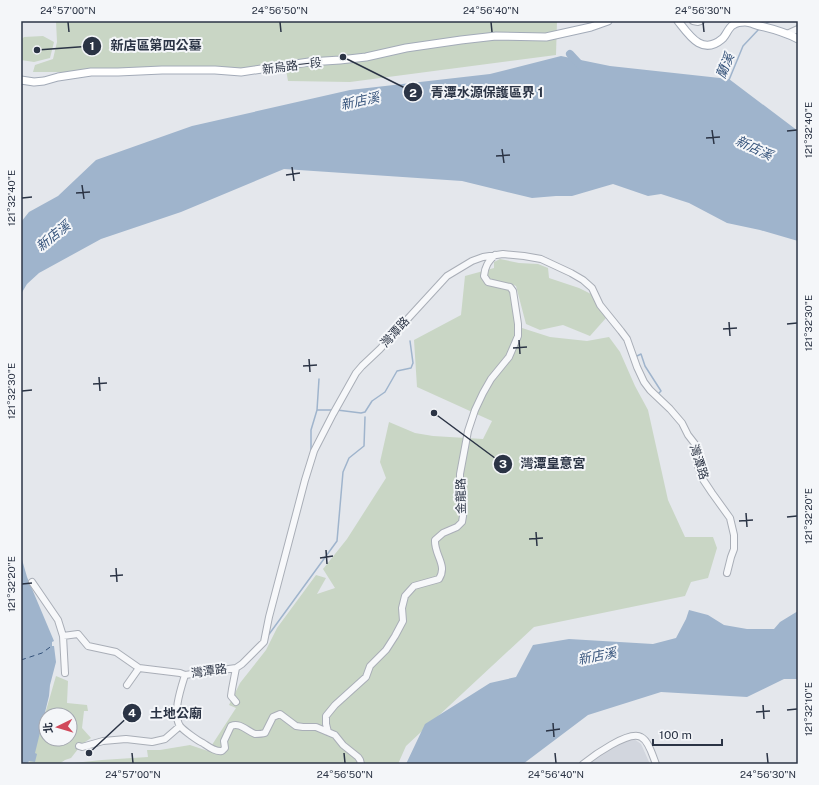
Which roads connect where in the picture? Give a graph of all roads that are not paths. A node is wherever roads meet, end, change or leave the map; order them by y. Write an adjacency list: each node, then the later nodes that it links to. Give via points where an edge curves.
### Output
1 (608, 21): 9 (main road, 新烏路一段, via 546,37 496,36 461,40 366,57 241,72 91,72 44,81)
2 (678, 21): 5 (main road, via 691,38 707,45 722,39)
3 (693, 21): 4 (street)
4 (701, 21)
5 (733, 23): 7 (main road, via 747,22)
6 (798, 29): 7 (street)
7 (787, 34): 8 (main road)
8 (797, 39)
9 (21, 80)
10 (495, 255): 11 (street, 灣潭路, via 541,259 571,273 592,288 600,305 627,339 644,382 682,423 695,444 702,478 730,518 734,549); 15 (street, 灣潭路, via 472,261 447,276 356,373 314,450 264,642); 21 (street, 金龍路, via 485,268 484,276 488,282 510,287 513,291 518,336 509,356 483,393 468,431 460,474 462,522 435,540 442,574 439,579 414,586 405,596 402,621 395,636 386,650 370,666 366,677 326,716)
11 (727, 573)
12 (32, 582): 13 (street, via 58,620)
13 (63, 636): 14 (street, 灣潭路, via 78,634 88,646 116,652); 16 (street)
14 (139, 668): 17 (street, 灣潭路); 18 (street)
15 (236, 668): 17 (street, 灣潭路); 19 (street, via 231,696)
16 (65, 673)
17 (185, 675): 20 (street, via 177,705)
18 (127, 685)
19 (236, 702)
20 (180, 726): 21 (street, via 218,752 225,748 224,741 234,724 257,734 266,734 273,717 280,714 296,726 316,727); 22 (street, via 165,739 152,742 126,739)
21 (328, 732): 23 (street, via 335,735 358,757)
22 (79, 746)
23 (361, 764)
24 (583, 764): 25 (street, via 607,747 635,735 646,740)
25 (656, 764)

